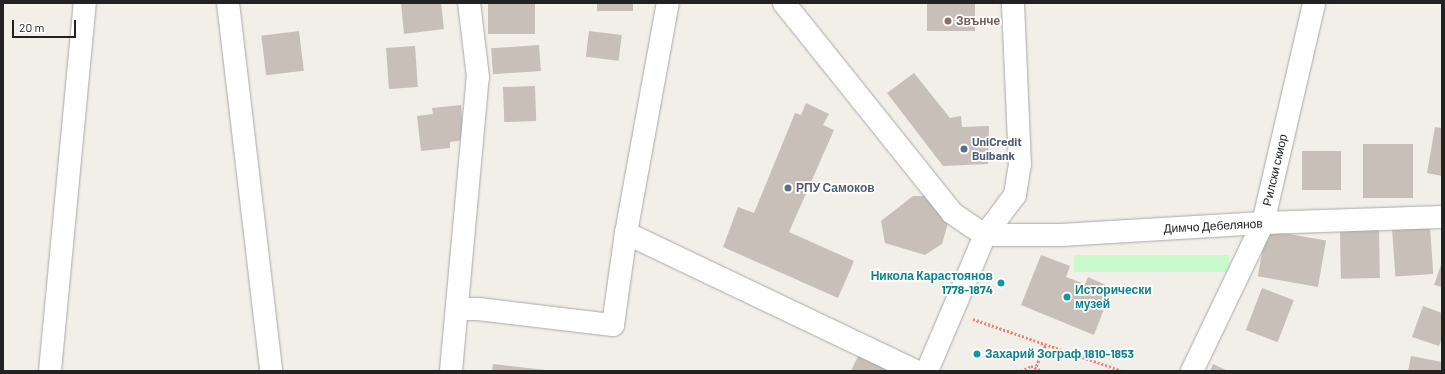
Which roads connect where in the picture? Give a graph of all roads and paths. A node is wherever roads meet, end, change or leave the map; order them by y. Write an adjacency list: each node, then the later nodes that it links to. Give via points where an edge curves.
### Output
1 (85, 3): 16 (street)
2 (228, 3): 17 (street)
3 (468, 3): 12 (street, via 478,77)
4 (668, 3): 10 (street)
5 (784, 3): 11 (street, via 952,213)
6 (1014, 3): 11 (street, via 1019,180 1015,195)
7 (1314, 3): 9 (street, Рилски скиор)
8 (1442, 217): 9 (street, Димчо Дебелянов)
9 (1263, 223): 11 (street, Димчо Дебелянов, via 1061,235); 24 (street, Рилски скиор)
10 (626, 233): 12 (street, via 613,325 478,309); 19 (street)
11 (985, 235): 20 (street)
12 (457, 309): 18 (street)
13 (972, 318): 14 (path)
14 (1046, 344): 15 (path); 23 (path)
15 (1036, 366): 21 (path); 22 (path)
16 (50, 371)
17 (271, 371)
18 (451, 371)
19 (915, 371)
20 (927, 371)
21 (1020, 371)
22 (1043, 371)
23 (1122, 371)
24 (1192, 371)

